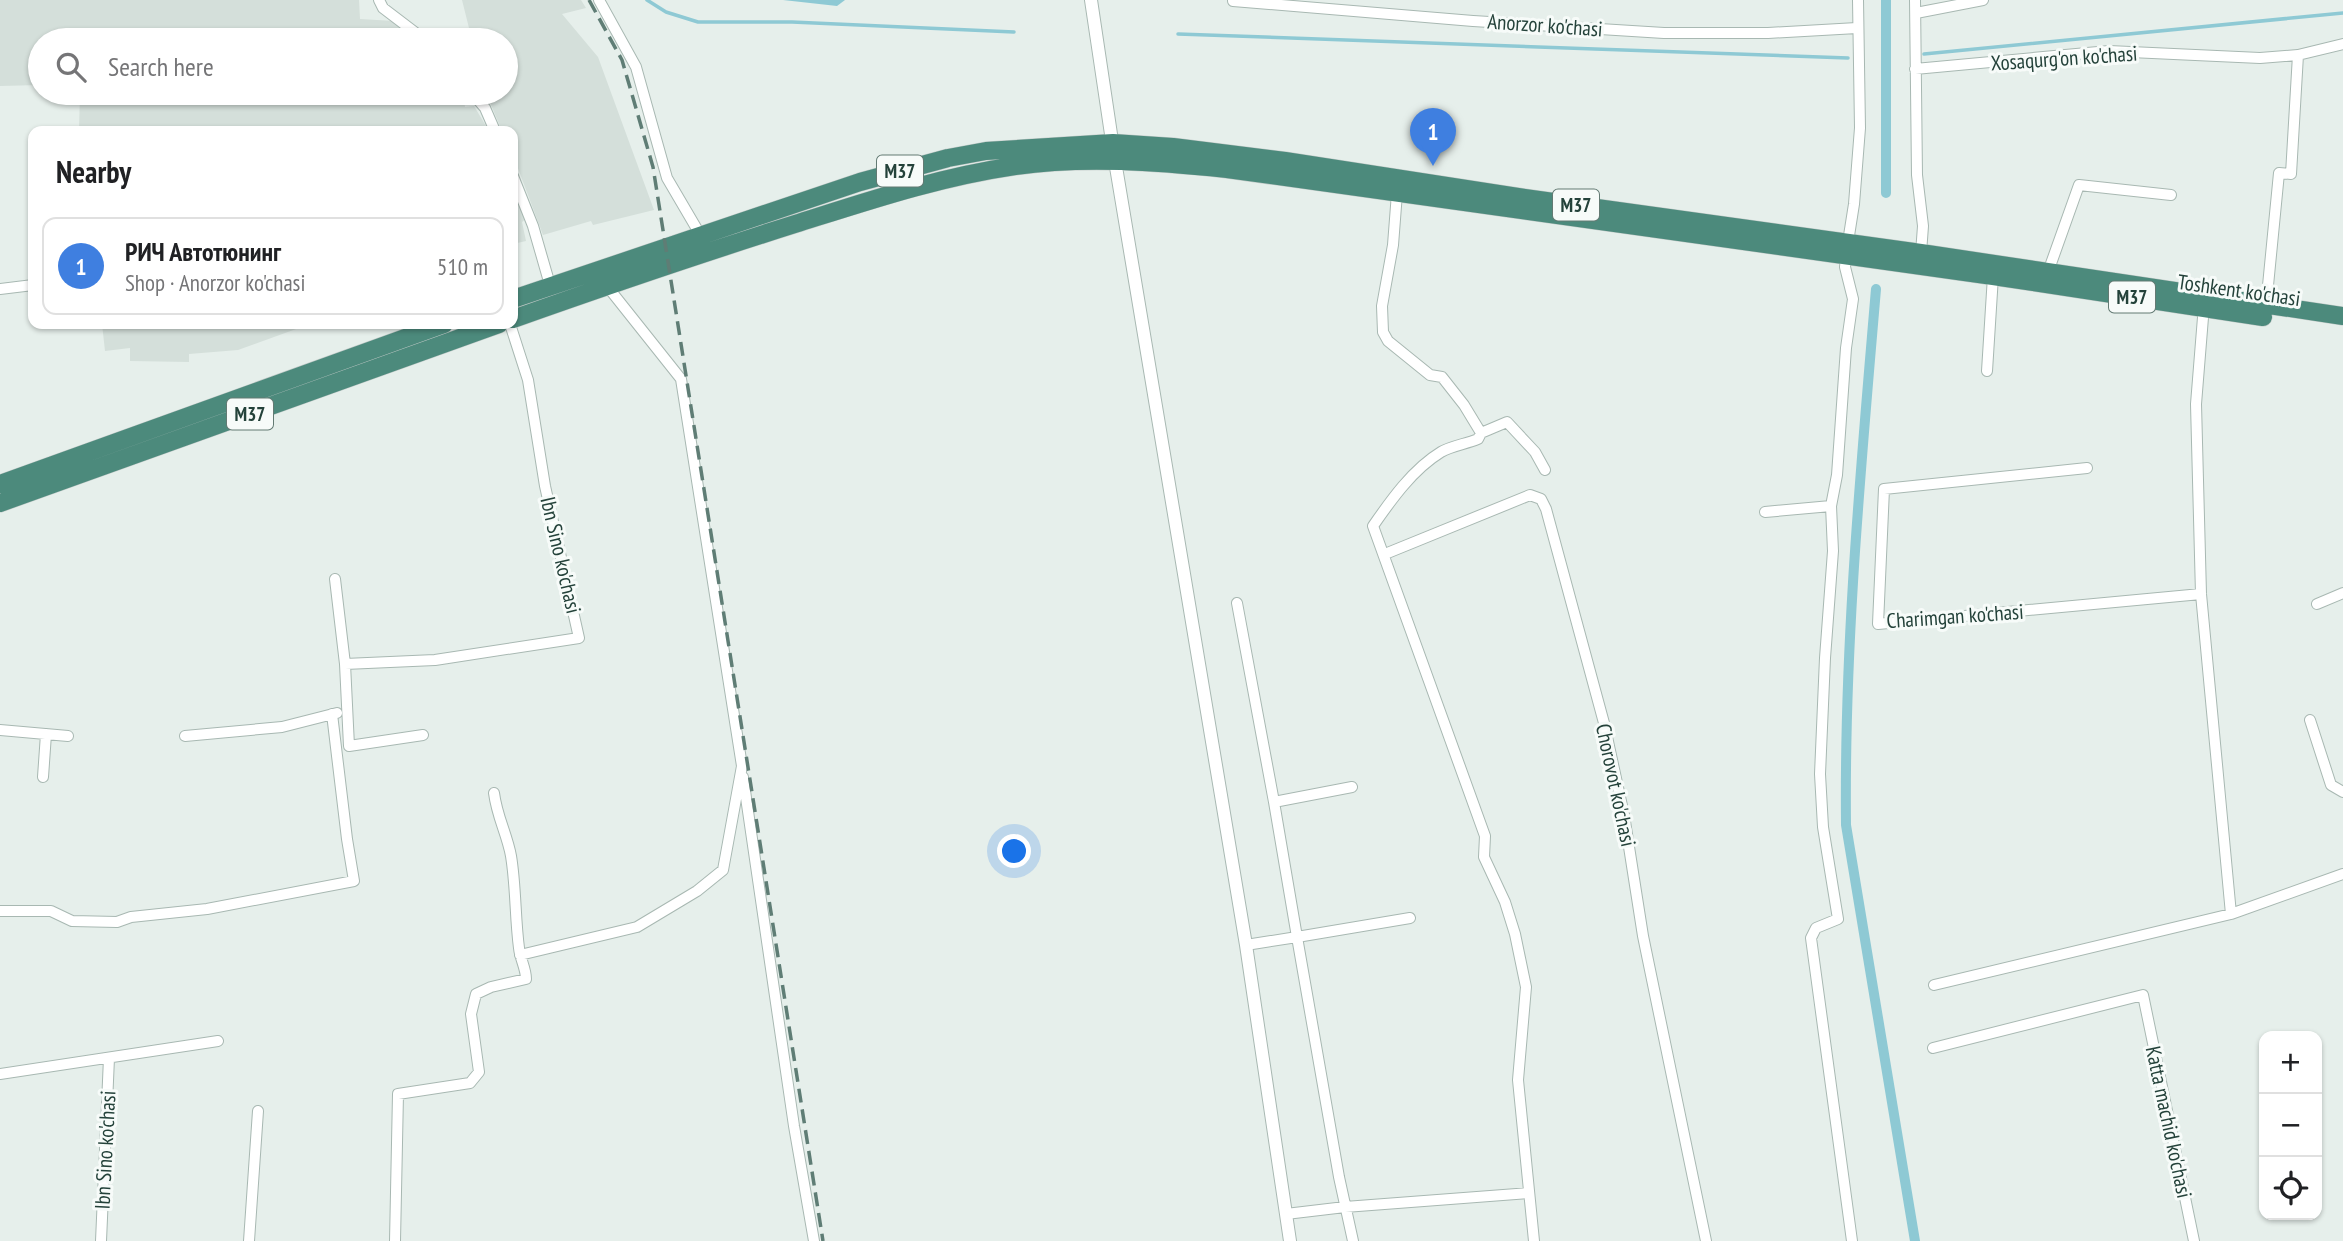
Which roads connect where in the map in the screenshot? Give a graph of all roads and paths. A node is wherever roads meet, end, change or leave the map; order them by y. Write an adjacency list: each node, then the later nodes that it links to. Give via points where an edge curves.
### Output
1 (379, 0): 9 (street)
2 (599, 0): 21 (street, via 636,66 667,178)
3 (1091, 0): 16 (street)
4 (1858, 0): 10 (street)
5 (1914, 0): 8 (street)
6 (1983, 0): 8 (street)
7 (1233, 1): 10 (street, Anorzor ko'chasi, via 1664,33)
8 (1916, 13): 13 (street)
9 (409, 28)
10 (1857, 28): 22 (street, via 1860,128)
11 (2343, 44): 12 (street, Xosaqurg'on ko'chasi)
12 (2298, 55): 13 (street, Xosaqurg'on ko'chasi, via 2260,58 2109,51); 32 (street, via 2291,174 2279,173)
13 (1915, 69): 23 (street)
14 (482, 105): 15 (street)
15 (493, 126)
16 (1113, 143): 17 (street); 21 (highway, M37, via 986,151 948,158 860,182); 22 (highway, M37, via 1285,161)
17 (1115, 161): 19 (highway, M37, via 1227,169); 28 (highway, M37, via 1016,166 922,185); 75 (street)
18 (518, 188): 26 (street)
19 (1397, 193): 22 (highway, M37); 42 (street, via 1382,306 1383,332 1430,375 1442,377)
20 (2171, 195): 24 (street, via 2079,184)
21 (701, 236): 26 (highway, M37)
22 (1847, 249): 23 (highway, M37); 47 (street, via 1845,267 1853,299)
23 (1921, 259): 24 (highway, Toshkent ko'chasi / M37); 25 (highway, Toshkent ko'chasi / M37)
24 (2048, 272): 31 (highway, Toshkent ko'chasi / M37)
25 (1993, 276): 31 (highway, Toshkent ko'chasi / M37); 41 (street)
26 (550, 285): 30 (highway, M37)
27 (28, 286): 29 (street)
28 (607, 286): 34 (highway, M37); 64 (street, via 681,379)
29 (0, 289)
30 (518, 297)
31 (2205, 302): 32 (highway, Toshkent ko'chasi / M37); 38 (highway, Toshkent ko'chasi / M37); 52 (street, via 2196,404)
32 (2266, 306): 33 (highway, Toshkent ko'chasi / M37)
33 (2343, 316)
34 (518, 317)
35 (430, 329): 39 (highway, M37)
36 (485, 329): 40 (highway, M37)
37 (512, 329): 55 (street, Ibn Sino ko'chasi, via 528,380 545,486 579,638 435,660)
38 (2343, 329)
39 (411, 336): 40 (highway); 45 (highway, M37)
40 (419, 353): 46 (highway, M37)
41 (1987, 371)
42 (1481, 433): 44 (street, via 1507,422); 49 (street, via 1478,439 1432,458 1395,495 1373,526)
43 (2087, 468): 52 (street, Charimgan ko'chasi, via 1884,489 1878,624)
44 (1545, 470)
45 (0, 484)
46 (0, 503)
47 (1831, 506): 48 (street); 94 (street, via 1833,551 1820,774 1823,827 1838,919 1816,928 1811,937)
48 (1765, 512)
49 (1385, 554): 83 (street, via 1485,836 1484,857 1515,934 1526,987 1518,1080); 93 (street, Chorovot ko'chasi, via 1530,495 1541,499 1546,509 1604,723)
50 (335, 579): 55 (street)
51 (2343, 593): 54 (street)
52 (2201, 594): 72 (street)
53 (1237, 603): 69 (street)
54 (2317, 604)
55 (345, 664): 56 (street)
56 (347, 710): 57 (street); 61 (street, via 349,746)
57 (332, 714): 63 (street, via 282,727); 71 (street, via 354,881 117,922 72,921 51,911)
58 (2310, 720): 67 (street, via 2332,785)
59 (0, 730): 60 (street)
60 (46, 734): 62 (street); 65 (street)
61 (423, 735)
62 (68, 736)
63 (185, 736)
64 (742, 766): 76 (street, via 723,870 698,891 638,927); 89 (street)
65 (43, 777)
66 (1352, 787): 69 (street)
67 (2343, 792)
68 (494, 793): 76 (street, via 511,855)
69 (1274, 802): 74 (street)
70 (2343, 874): 72 (street)
71 (0, 911)
72 (2231, 914): 77 (street)
73 (1410, 918): 74 (street)
74 (1297, 937): 75 (street); 84 (street)
75 (1246, 945): 85 (street)
76 (520, 956): 88 (street, via 526,979 476,994 471,1014 479,1072 470,1083 398,1094)
77 (1934, 985)
78 (218, 1041): 80 (street)
79 (1933, 1048): 95 (street, Katta machid ko'chasi, via 2143,995)
80 (109, 1058): 81 (street); 86 (street, Ibn Sino ko'chasi)
81 (0, 1074)
82 (258, 1111): 87 (street)
83 (1529, 1193): 84 (street); 92 (street)
84 (1345, 1207): 85 (street); 91 (street)
85 (1286, 1214): 90 (street)
86 (101, 1241)
87 (249, 1241)
88 (395, 1241)
89 (814, 1241)
90 (1290, 1241)
91 (1353, 1241)
92 (1534, 1241)
93 (1706, 1241)
94 (1853, 1241)
95 (2194, 1241)

